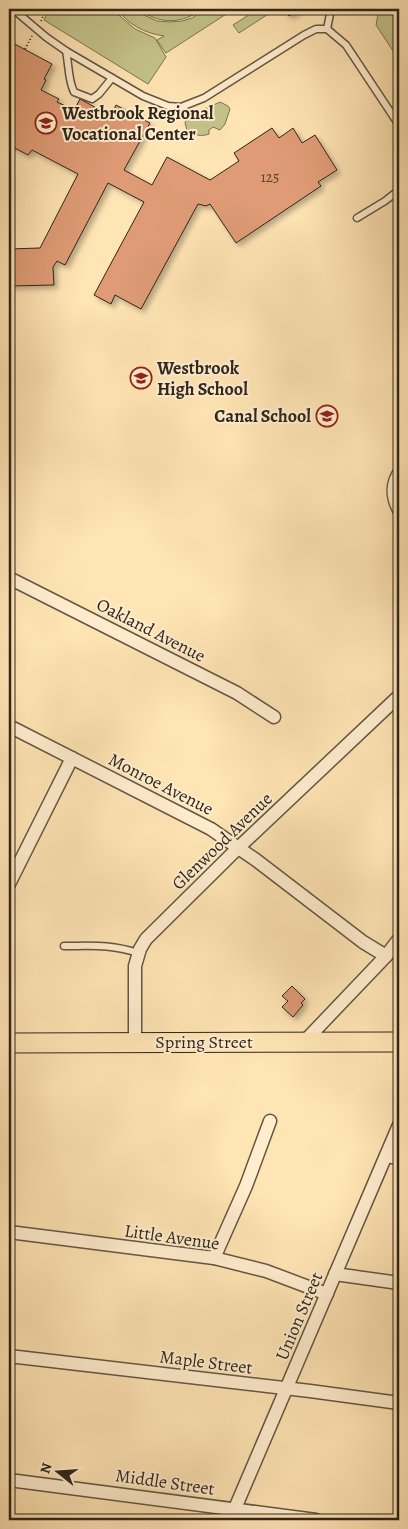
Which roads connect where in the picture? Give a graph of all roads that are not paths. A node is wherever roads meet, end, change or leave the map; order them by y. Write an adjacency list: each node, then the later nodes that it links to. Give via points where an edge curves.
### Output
1 (13, 9): 4 (lane)
2 (331, 9): 3 (lane)
3 (327, 29): 5 (lane, via 316,29 304,35 204,98 181,107 155,102); 6 (lane, via 346,45)
4 (66, 52): 5 (lane); 5 (lane, via 74,92 92,99)
5 (112, 78)
6 (399, 125)
7 (399, 190): 8 (lane)
8 (358, 218)
9 (399, 468): 10 (lane, via 390,491)
10 (399, 516)
11 (9, 578): 13 (street, Oakland Avenue, via 237,693)
12 (399, 696): 16 (street, Glenwood Avenue)
13 (274, 717)
14 (9, 726): 15 (street, Monroe Avenue)
15 (72, 758): 16 (street, Monroe Avenue, via 211,829); 17 (street)
16 (238, 848): 20 (street, Glenwood Avenue, via 146,939); 21 (street, Monroe Avenue)
17 (9, 884)
18 (399, 939): 21 (street)
19 (64, 946): 20 (lane, via 110,946)
20 (138, 953): 23 (street, Glenwood Avenue, via 135,966)
21 (386, 956): 24 (street)
22 (9, 1042): 23 (main road, Spring Street)
23 (135, 1042): 24 (main road, Spring Street)
24 (304, 1042): 25 (main road, Spring Street)
25 (399, 1042)
26 (270, 1121): 31 (street)
27 (399, 1125): 28 (street, Union Street)
28 (386, 1156): 29 (street); 32 (street, Union Street)
29 (399, 1158)
30 (9, 1232): 31 (street, Little Avenue)
31 (214, 1258): 34 (street, Little Avenue)
32 (335, 1274): 33 (street); 34 (street, Union Street)
33 (399, 1283)
34 (327, 1294): 36 (street, Union Street)
35 (9, 1356): 36 (street, Maple Street)
36 (286, 1389): 37 (street, Maple Street); 39 (street, Union Street)
37 (399, 1404)
38 (9, 1480): 39 (street, Middle Street)
39 (233, 1515): 40 (street, Middle Street)
40 (316, 1520)

